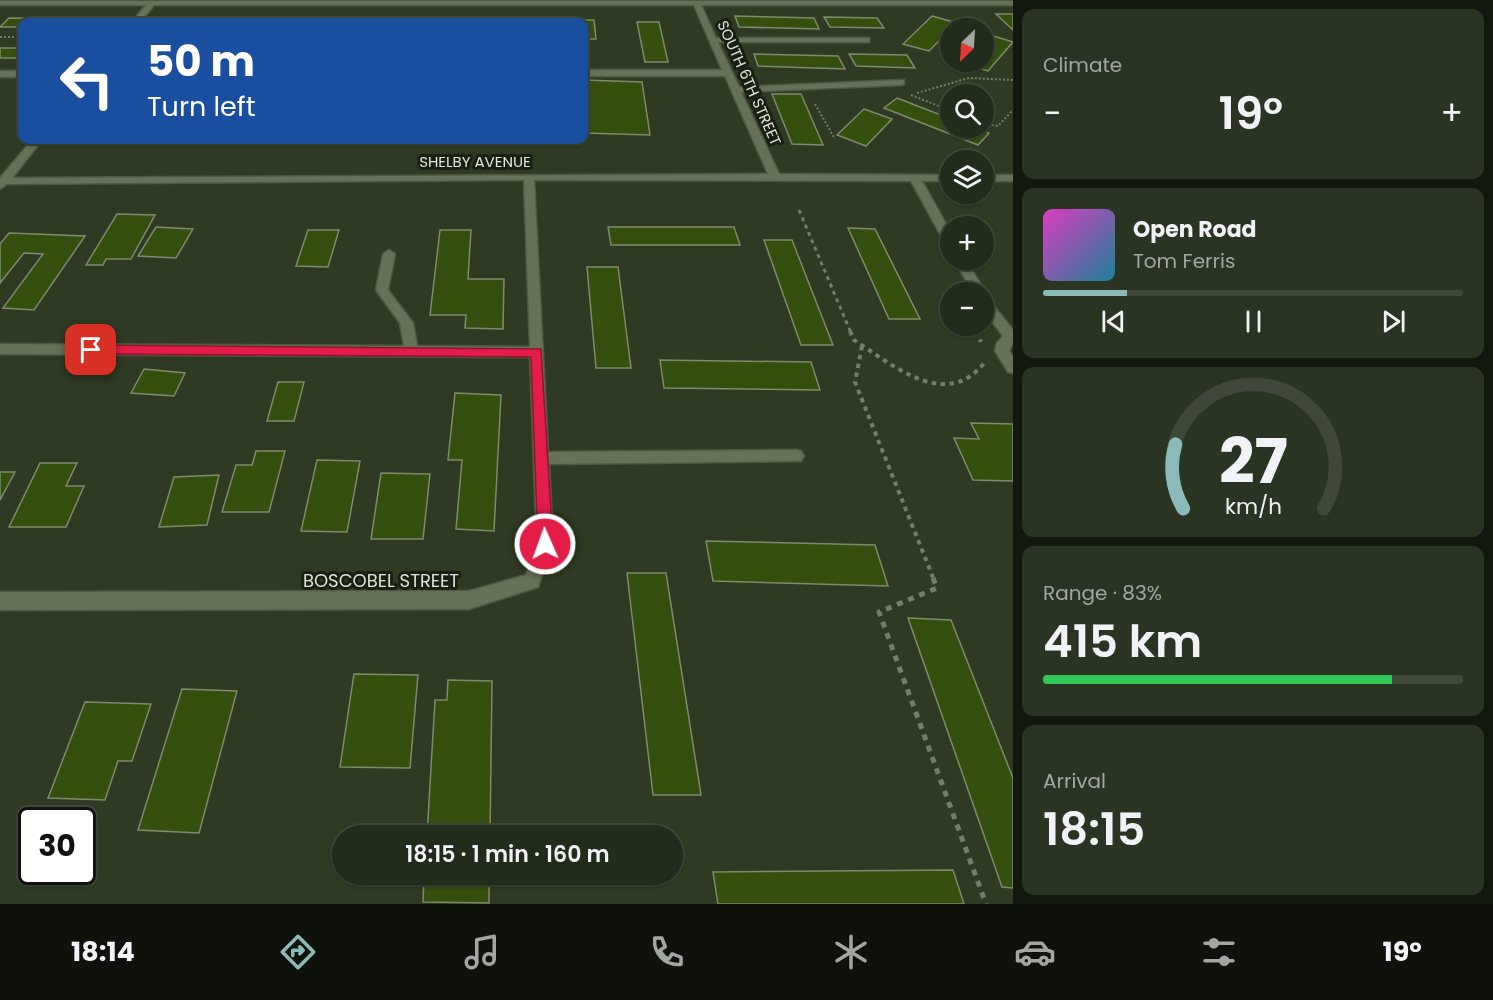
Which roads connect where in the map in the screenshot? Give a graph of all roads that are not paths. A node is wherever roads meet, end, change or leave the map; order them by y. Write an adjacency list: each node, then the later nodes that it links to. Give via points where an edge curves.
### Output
1 (152, 2): 2 (street); 3 (street); 5 (street)
2 (696, 2): 4 (street); 6 (street, SOUTH 6TH STREET)
3 (0, 3)
4 (1013, 3)
5 (139, 18)
6 (713, 40): 7 (street); 9 (street, SOUTH 6TH STREET)
7 (866, 40)
8 (588, 73): 9 (street)
9 (728, 73): 13 (street, SOUTH 6TH STREET)
10 (0, 74): 11 (street)
11 (18, 74)
12 (901, 82): 13 (street)
13 (735, 90): 17 (street, SOUTH 6TH STREET)
14 (34, 144): 21 (street)
15 (529, 177): 17 (street, SHELBY AVENUE); 21 (street, SHELBY AVENUE); 28 (street, BOSCOBEL STREET)
16 (1013, 177): 20 (street)
17 (774, 178): 18 (street, SHELBY AVENUE)
18 (915, 178): 19 (street, SHELBY AVENUE); 22 (street)
19 (940, 178)
20 (994, 178)
21 (1, 182)
22 (940, 223)
23 (389, 254): 27 (street, via 382,290 411,329)
24 (994, 314): 25 (street)
25 (1012, 337): 29 (street, via 1004,342 1002,351)
26 (0, 349): 27 (street)
27 (411, 352): 28 (street)
28 (537, 352): 31 (street, BOSCOBEL STREET)
29 (1013, 368)
30 (796, 456): 31 (street)
31 (542, 458): 32 (street, BOSCOBEL STREET, via 545,544 532,581 469,600)
32 (0, 601)

